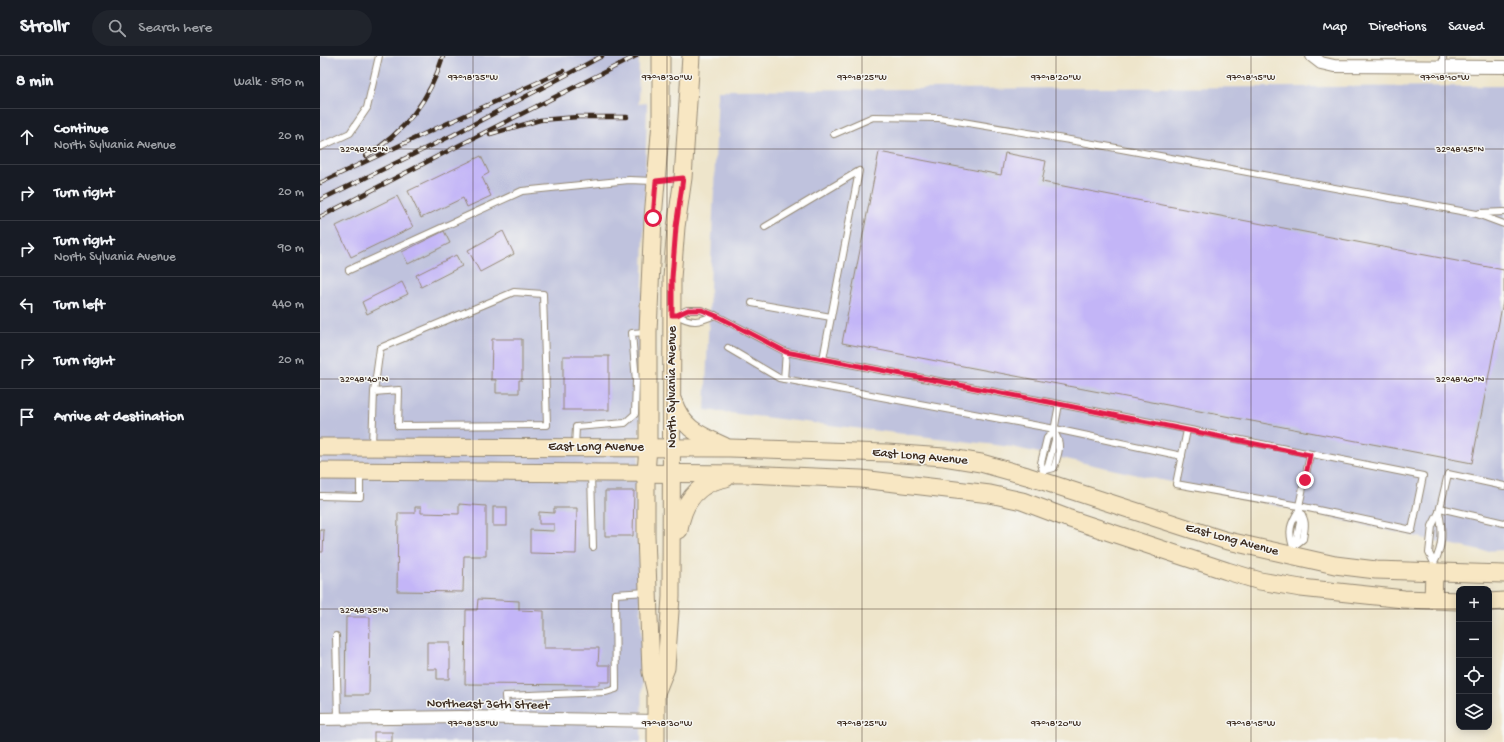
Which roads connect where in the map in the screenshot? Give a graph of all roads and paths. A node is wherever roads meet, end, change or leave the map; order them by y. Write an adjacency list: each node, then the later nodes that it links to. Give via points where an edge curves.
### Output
1 (379, 56): 8 (lane, via 367,108 350,133)
2 (661, 56): 10 (main road, North Sylvania Avenue, via 661,122)
3 (691, 56): 9 (main road, North Sylvania Avenue)
4 (1312, 56): 5 (street, via 1321,63 1334,66)
5 (1443, 62): 6 (street)
6 (1504, 67)
7 (834, 134): 12 (lane, via 873,117 939,118)
8 (320, 147)
9 (683, 178): 10 (main road); 17 (main road, North Sylvania Avenue, via 672,278)
10 (656, 181): 15 (lane, via 629,180 522,191); 20 (main road, North Sylvania Avenue)
11 (1504, 212): 12 (lane)
12 (1477, 214): 13 (lane)
13 (1504, 224)
14 (765, 228): 19 (lane, via 859,171)
15 (349, 270)
16 (752, 303): 19 (lane)
17 (674, 315): 18 (lane, via 688,310 702,310); 18 (lane, via 686,321 702,320); 26 (main road, North Sylvania Avenue)
18 (715, 315): 22 (lane)
19 (831, 317): 23 (lane)
20 (648, 332): 33 (lane, via 632,333 636,382 635,414 625,423 576,427); 34 (main road, North Sylvania Avenue)
21 (728, 348): 24 (lane)
22 (786, 352): 23 (lane); 24 (lane)
23 (823, 359): 27 (lane)
24 (784, 379): 28 (lane)
25 (374, 392): 25 (lane, via 399,390 398,426 547,425 543,294 514,292 380,348); 32 (lane)
26 (672, 396): 35 (main road, North Sylvania Avenue); 36 (main road, via 678,414 690,429)
27 (1059, 404): 28 (lane); 29 (lane)
28 (1054, 430): 38 (lane); 45 (lane, via 1055,440 1048,466)
29 (1187, 430): 37 (lane); 38 (lane)
30 (320, 447): 31 (main road, East Long Avenue)
31 (354, 447): 32 (main road, East Long Avenue); 40 (main road)
32 (372, 447): 33 (main road, East Long Avenue)
33 (575, 447): 34 (main road, East Long Avenue)
34 (648, 447): 35 (main road, East Long Avenue); 42 (main road, North Sylvania Avenue)
35 (672, 448): 36 (main road, East Long Avenue); 43 (main road, North Sylvania Avenue)
36 (730, 448): 45 (main road, East Long Avenue, via 880,452 944,457)
37 (1310, 455): 49 (lane); 49 (lane, via 1423,476 1412,530)
38 (1182, 456): 49 (lane, via 1176,484)
39 (320, 471): 40 (main road, East Long Avenue)
40 (357, 471): 41 (main road, East Long Avenue); 47 (lane, via 360,497)
41 (591, 473): 42 (main road, East Long Avenue); 52 (lane)
42 (646, 473): 43 (main road, East Long Avenue); 57 (main road, North Sylvania Avenue)
43 (672, 474): 44 (main road, East Long Avenue); 56 (main road, North Sylvania Avenue)
44 (748, 474): 48 (main road, East Long Avenue, via 861,479 990,494); 56 (main road, via 706,484 686,504 681,517)
45 (1041, 476): 48 (main road); 53 (main road, East Long Avenue, via 1224,540)
46 (1504, 486): 50 (lane, via 1448,474)
47 (320, 496)
48 (1030, 504): 58 (main road, East Long Avenue, via 1260,581 1309,589)
49 (1299, 508): 53 (lane, via 1300,522)
50 (1440, 510): 51 (lane); 54 (lane, via 1443,529); 54 (lane, via 1432,526 1429,553)
51 (1504, 523)
52 (593, 547)
53 (1292, 551): 54 (main road, East Long Avenue, via 1335,565 1376,570)
54 (1434, 568): 55 (main road, East Long Avenue); 58 (main road)
55 (1504, 574)
56 (671, 591): 57 (main road); 63 (main road, North Sylvania Avenue, via 666,668)
57 (649, 595): 63 (main road, North Sylvania Avenue, via 651,672); 64 (lane, via 615,594 616,689 606,692 505,696)
58 (1433, 600): 59 (main road, East Long Avenue)
59 (1456, 601)
60 (1504, 601): 61 (main road)
61 (1492, 602)
62 (336, 636): 66 (lane)
63 (656, 693): 67 (main road, North Sylvania Avenue)
64 (507, 718): 66 (street, Northeast 36th Street); 67 (street, Northeast 36th Street)
65 (320, 719): 66 (street, Northeast 36th Street)
66 (338, 719)
67 (656, 721): 68 (main road, North Sylvania Avenue)
68 (656, 742)

